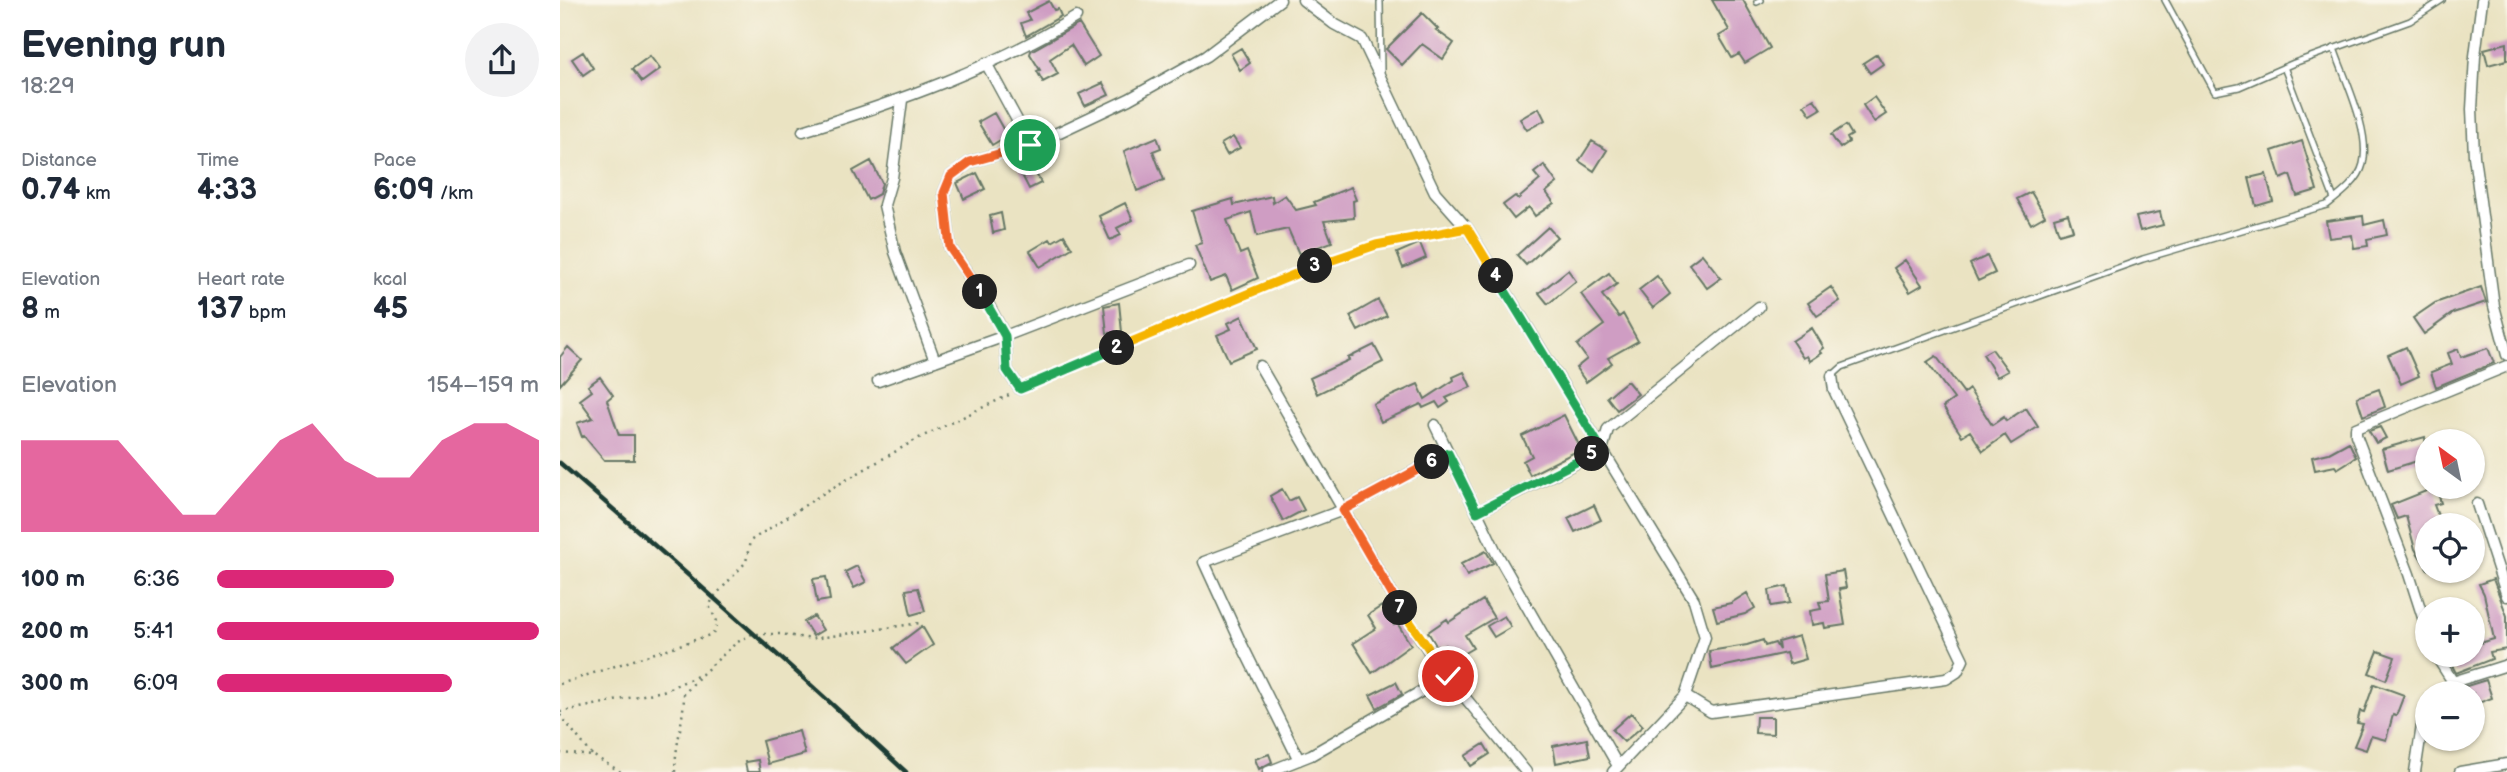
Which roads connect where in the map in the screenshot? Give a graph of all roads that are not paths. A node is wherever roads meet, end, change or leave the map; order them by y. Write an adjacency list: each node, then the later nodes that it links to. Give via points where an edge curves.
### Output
1 (1280, 0): 14 (street, via 1206,56 1129,99)
2 (1303, 0): 11 (street, via 1362,38)
3 (2165, 0): 10 (lane, via 2215,92)
4 (2442, 0): 8 (lane, via 2410,21)
5 (2482, 0): 20 (street, via 2472,109 2474,156 2494,306)
6 (1380, 2): 11 (lane)
7 (1076, 17): 9 (street)
8 (2334, 48): 10 (lane); 15 (lane, via 2364,148 2363,167)
9 (986, 63): 12 (street); 14 (street)
10 (2284, 67): 15 (lane)
11 (1381, 77): 16 (street, via 1435,192)
12 (902, 100): 13 (street); 21 (street, via 884,205 895,252)
13 (803, 131)
14 (1030, 145): 19 (street, via 970,162 951,176 944,193 950,248)
15 (2334, 199): 24 (lane, via 2327,205 2130,264 1842,367)
16 (1467, 228): 26 (lane, via 1376,245 1290,275); 28 (street)
17 (1189, 265): 19 (street)
18 (1759, 307): 28 (street, via 1608,429)
19 (1005, 336): 21 (street); 26 (street, via 1007,370)
20 (2507, 355)
21 (935, 361): 25 (street)
22 (1260, 366): 31 (street)
23 (2507, 366): 34 (street, via 2356,428)
24 (1832, 376): 38 (street, via 1833,390 1963,660 1957,672 1946,679 1711,712)
25 (877, 381)
26 (1020, 389)
27 (1435, 425): 29 (street)
28 (1602, 450): 32 (street); 38 (street, via 1694,600 1704,637)
29 (1448, 453): 31 (street); 32 (street)
30 (2477, 504): 33 (street)
31 (1343, 510): 36 (street, via 1396,601); 40 (street, via 1204,562)
32 (1477, 512): 42 (street)
33 (2507, 596)
34 (2416, 597)
35 (2507, 665): 37 (street)
36 (1448, 676): 40 (street); 44 (street)
37 (2456, 681)
38 (1685, 696): 42 (street)
39 (2418, 751): 45 (street)
40 (1299, 760): 43 (street)
41 (2507, 764): 46 (street)
42 (1616, 769)
43 (1268, 772)
44 (1526, 772)
45 (2415, 772)
46 (2460, 772)

